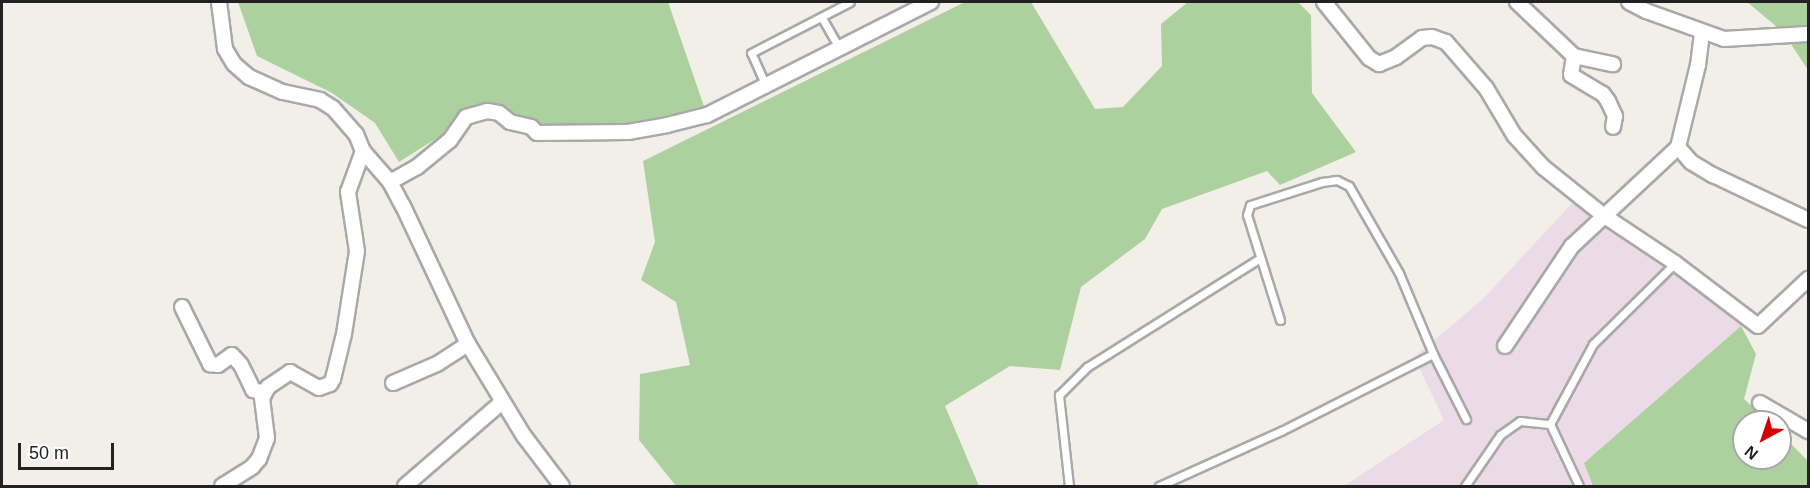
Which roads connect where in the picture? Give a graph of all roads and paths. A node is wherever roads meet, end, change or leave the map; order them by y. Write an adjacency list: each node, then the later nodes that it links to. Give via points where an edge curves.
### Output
1 (219, 2): 16 (street, via 225,49 234,64 258,81 283,92 320,100 333,108 356,134)
2 (850, 2): 7 (lane)
3 (931, 2): 10 (street)
4 (1324, 2): 18 (street, via 1369,58 1379,64 1422,38 1446,42 1486,88 1514,135 1543,167)
5 (1517, 2): 11 (street)
6 (1629, 2): 8 (street)
7 (822, 18): 10 (lane); 13 (lane, via 751,53)
8 (1702, 33): 9 (street, via 1724,39); 15 (street)
9 (1809, 34)
10 (840, 49): 13 (street)
11 (1574, 56): 12 (street); 14 (street, via 1571,75 1603,94 1615,116)
12 (1613, 64)
13 (766, 86): 17 (street, via 707,115 628,132 537,133 531,127 487,111 466,117 450,140)
14 (1613, 127)
15 (1678, 147): 18 (street); 19 (street, via 1691,162 1713,175)
16 (363, 152): 17 (street); 29 (street, via 348,192 357,251 333,379 319,388 290,372 279,377)
17 (390, 182): 25 (street)
18 (1603, 215): 21 (street); 26 (street, via 1572,246)
19 (1809, 220)
20 (1260, 258): 24 (lane); 27 (lane, via 1247,215 1250,205 1322,182 1337,180 1349,186 1399,273); 38 (lane, via 1087,366 1059,395)
21 (1675, 263): 22 (street, via 1758,326); 33 (lane, via 1593,344)
22 (1809, 279)
23 (182, 307): 29 (street, via 210,364 218,364 232,355 253,390)
24 (1280, 320)
25 (468, 344): 28 (street, via 437,364); 30 (street)
26 (1505, 346)
27 (1432, 354): 32 (lane); 39 (lane, via 1281,431)
28 (393, 383)
29 (264, 393): 35 (street, via 267,438 259,459)
30 (502, 402): 36 (street); 37 (street)
31 (1760, 403): 34 (street)
32 (1466, 419)
33 (1550, 423): 40 (lane, via 1520,421 1500,435); 41 (lane)
34 (1809, 431)
35 (222, 486)
36 (405, 486)
37 (562, 486)
38 (1069, 486)
39 (1159, 486)
40 (1465, 486)
41 (1579, 486)

